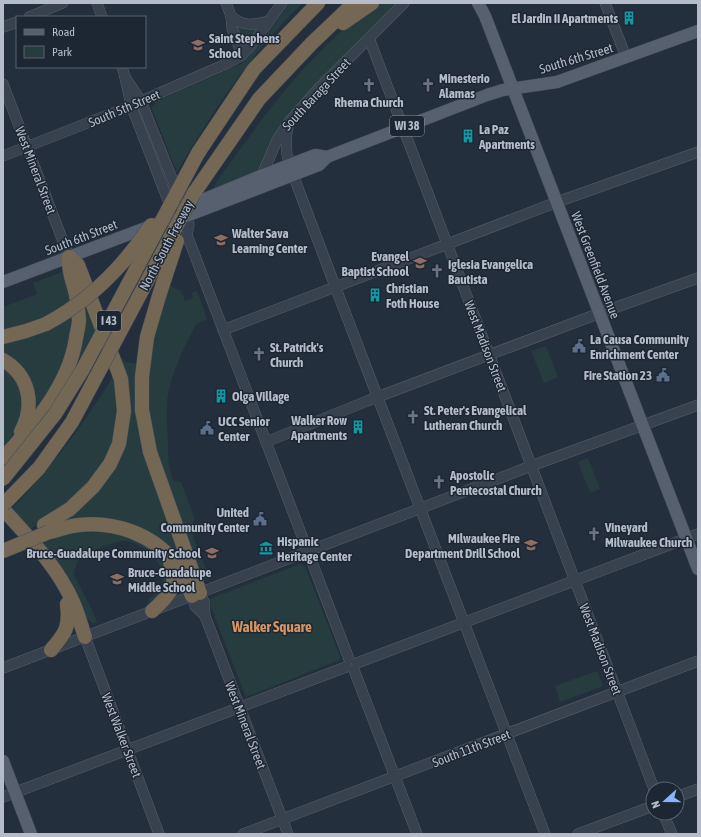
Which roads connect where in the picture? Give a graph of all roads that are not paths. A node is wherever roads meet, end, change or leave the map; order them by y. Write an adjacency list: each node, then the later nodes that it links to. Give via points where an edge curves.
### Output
1 (64, 3): 12 (street)
2 (97, 3): 13 (street)
3 (226, 3): 14 (street)
4 (282, 3): 16 (street)
5 (318, 3): 34 (highway, North-South Freeway / I 43, via 254,69)
6 (354, 3): 21 (highway, North-South Freeway / I 43)
7 (372, 3): 21 (highway)
8 (404, 3): 20 (street)
9 (478, 3): 15 (main road, West Greenfield Avenue)
10 (484, 3): 15 (main road, West Greenfield Avenue)
11 (605, 3): 23 (street)
12 (31, 16)
13 (102, 16)
14 (231, 16): 16 (street, via 242,24); 22 (street, via 232,28)
15 (486, 16): 27 (main road, West Greenfield Avenue)
16 (268, 21): 22 (street)
17 (16, 22): 18 (street)
18 (3, 27)
19 (698, 31): 23 (main road, South 6th Street / WI 38)
20 (369, 38): 30 (street, South Baraga Street); 31 (street, West Madison Street)
21 (312, 42): 38 (highway, North-South Freeway / I 43, via 259,99)
22 (242, 55): 28 (street, South 5th Street)
23 (626, 57): 27 (main road, South 6th Street / WI 38, via 556,82)
24 (122, 68): 25 (street)
25 (126, 77): 28 (street); 29 (street)
26 (3, 84): 32 (street, West Mineral Street)
27 (513, 88): 31 (main road, South 6th Street / WI 38, via 487,95); 40 (main road, West Greenfield Avenue)
28 (141, 101): 29 (street, South 5th Street); 41 (street)
29 (131, 105): 32 (street, South 5th Street); 41 (street)
30 (289, 122): 36 (street, via 286,146); 37 (street, South Baraga Street, via 274,146)
31 (402, 128): 36 (main road, South 6th Street / WI 38, via 327,157 319,165); 42 (street, West Madison Street)
32 (27, 146): 35 (street, South 5th Street); 43 (street, West Mineral Street)
33 (698, 152): 40 (street)
34 (198, 153): 49 (highway, bridge, via 142,239 106,280 84,300 46,324); 58 (highway, North-South Freeway / I 43, bridge, via 83,369 55,414)
35 (3, 156)
36 (292, 170): 37 (main road, South 6th Street / WI 38); 39 (main road, South 6th Street / WI 38); 46 (street)
37 (263, 175): 39 (street, South Baraga Street, via 255,187); 41 (main road, South 6th Street / WI 38)
38 (194, 193): 59 (highway, North-South Freeway / I 43, bridge, via 72,422 39,468); 71 (highway, bridge, via 158,296 147,338 142,377 142,410 150,452)
39 (246, 193): 41 (main road, South 6th Street / WI 38)
40 (557, 202): 42 (street); 47 (main road, West Greenfield Avenue)
41 (177, 215): 43 (main road, South 6th Street / WI 38); 48 (street, via 180,228 188,235)
42 (446, 244): 46 (street); 50 (street, West Madison Street)
43 (69, 257): 45 (main road, South 6th Street / WI 38); 56 (highway, via 68,268 76,295 79,321 68,369 53,396 30,428); 63 (highway, via 78,265 121,379 124,411 119,444 110,464 93,487)
44 (698, 278): 47 (street)
45 (3, 282)
46 (335, 286): 48 (street); 52 (street)
47 (600, 313): 50 (street); 54 (main road, West Greenfield Avenue)
48 (223, 330): 55 (street)
49 (3, 337)
50 (490, 355): 52 (street); 57 (street, West Madison Street)
51 (3, 360): 56 (highway, via 16,369 22,378 29,408 26,423)
52 (378, 397): 55 (street); 61 (street)
53 (698, 405): 54 (street)
54 (642, 425): 57 (street); 65 (main road, West Greenfield Avenue)
55 (266, 442): 67 (street)
56 (7, 453)
57 (531, 466): 61 (street); 70 (street, West Madison Street)
58 (3, 479)
59 (3, 505)
60 (3, 508): 75 (highway, via 60,578 73,601)
61 (420, 508): 67 (street); 74 (street)
62 (3, 521): 72 (highway, via 55,584)
63 (46, 528): 66 (highway, bridge); 68 (highway, via 106,524 131,530 151,541)
64 (698, 534): 65 (street)
65 (686, 538): 69 (main road, West Greenfield Avenue); 70 (street)
66 (3, 550)
67 (308, 552): 71 (street); 78 (street)
68 (166, 554): 71 (highway); 73 (highway, via 174,577 171,590)
69 (698, 569)
70 (574, 580): 74 (street); 80 (street, West Madison Street)
71 (196, 595): 73 (street); 81 (street, West Mineral Street, via 196,606 205,616)
72 (66, 604): 75 (highway); 76 (highway, via 69,618 66,630)
73 (152, 611): 75 (street)
74 (464, 622): 78 (street); 82 (street)
75 (84, 636): 76 (street); 83 (street, West Walker Street)
76 (51, 650): 79 (street)
77 (698, 661): 80 (street, South 11th Street)
78 (351, 665): 81 (street); 85 (street)
79 (3, 668)
80 (618, 692): 82 (street, South 11th Street); 86 (street, West Madison Street)
81 (239, 707): 83 (street); 92 (street, West Mineral Street)
82 (506, 734): 85 (street, South 11th Street); 99 (street)
83 (127, 750): 88 (street); 95 (street, West Walker Street)
84 (3, 760): 88 (main road)
85 (394, 777): 92 (street, South 11th Street); 98 (street)
86 (651, 781)
87 (698, 789): 89 (street)
88 (15, 792): 90 (street); 94 (main road)
89 (685, 794)
90 (3, 797)
91 (645, 809): 100 (street)
92 (282, 819): 96 (street, South 11th Street); 97 (street, West Mineral Street)
93 (667, 821): 101 (street)
94 (31, 834)
95 (159, 834)
96 (243, 834)
97 (288, 834)
98 (416, 834)
99 (545, 834)
100 (578, 834)
101 (672, 834)

